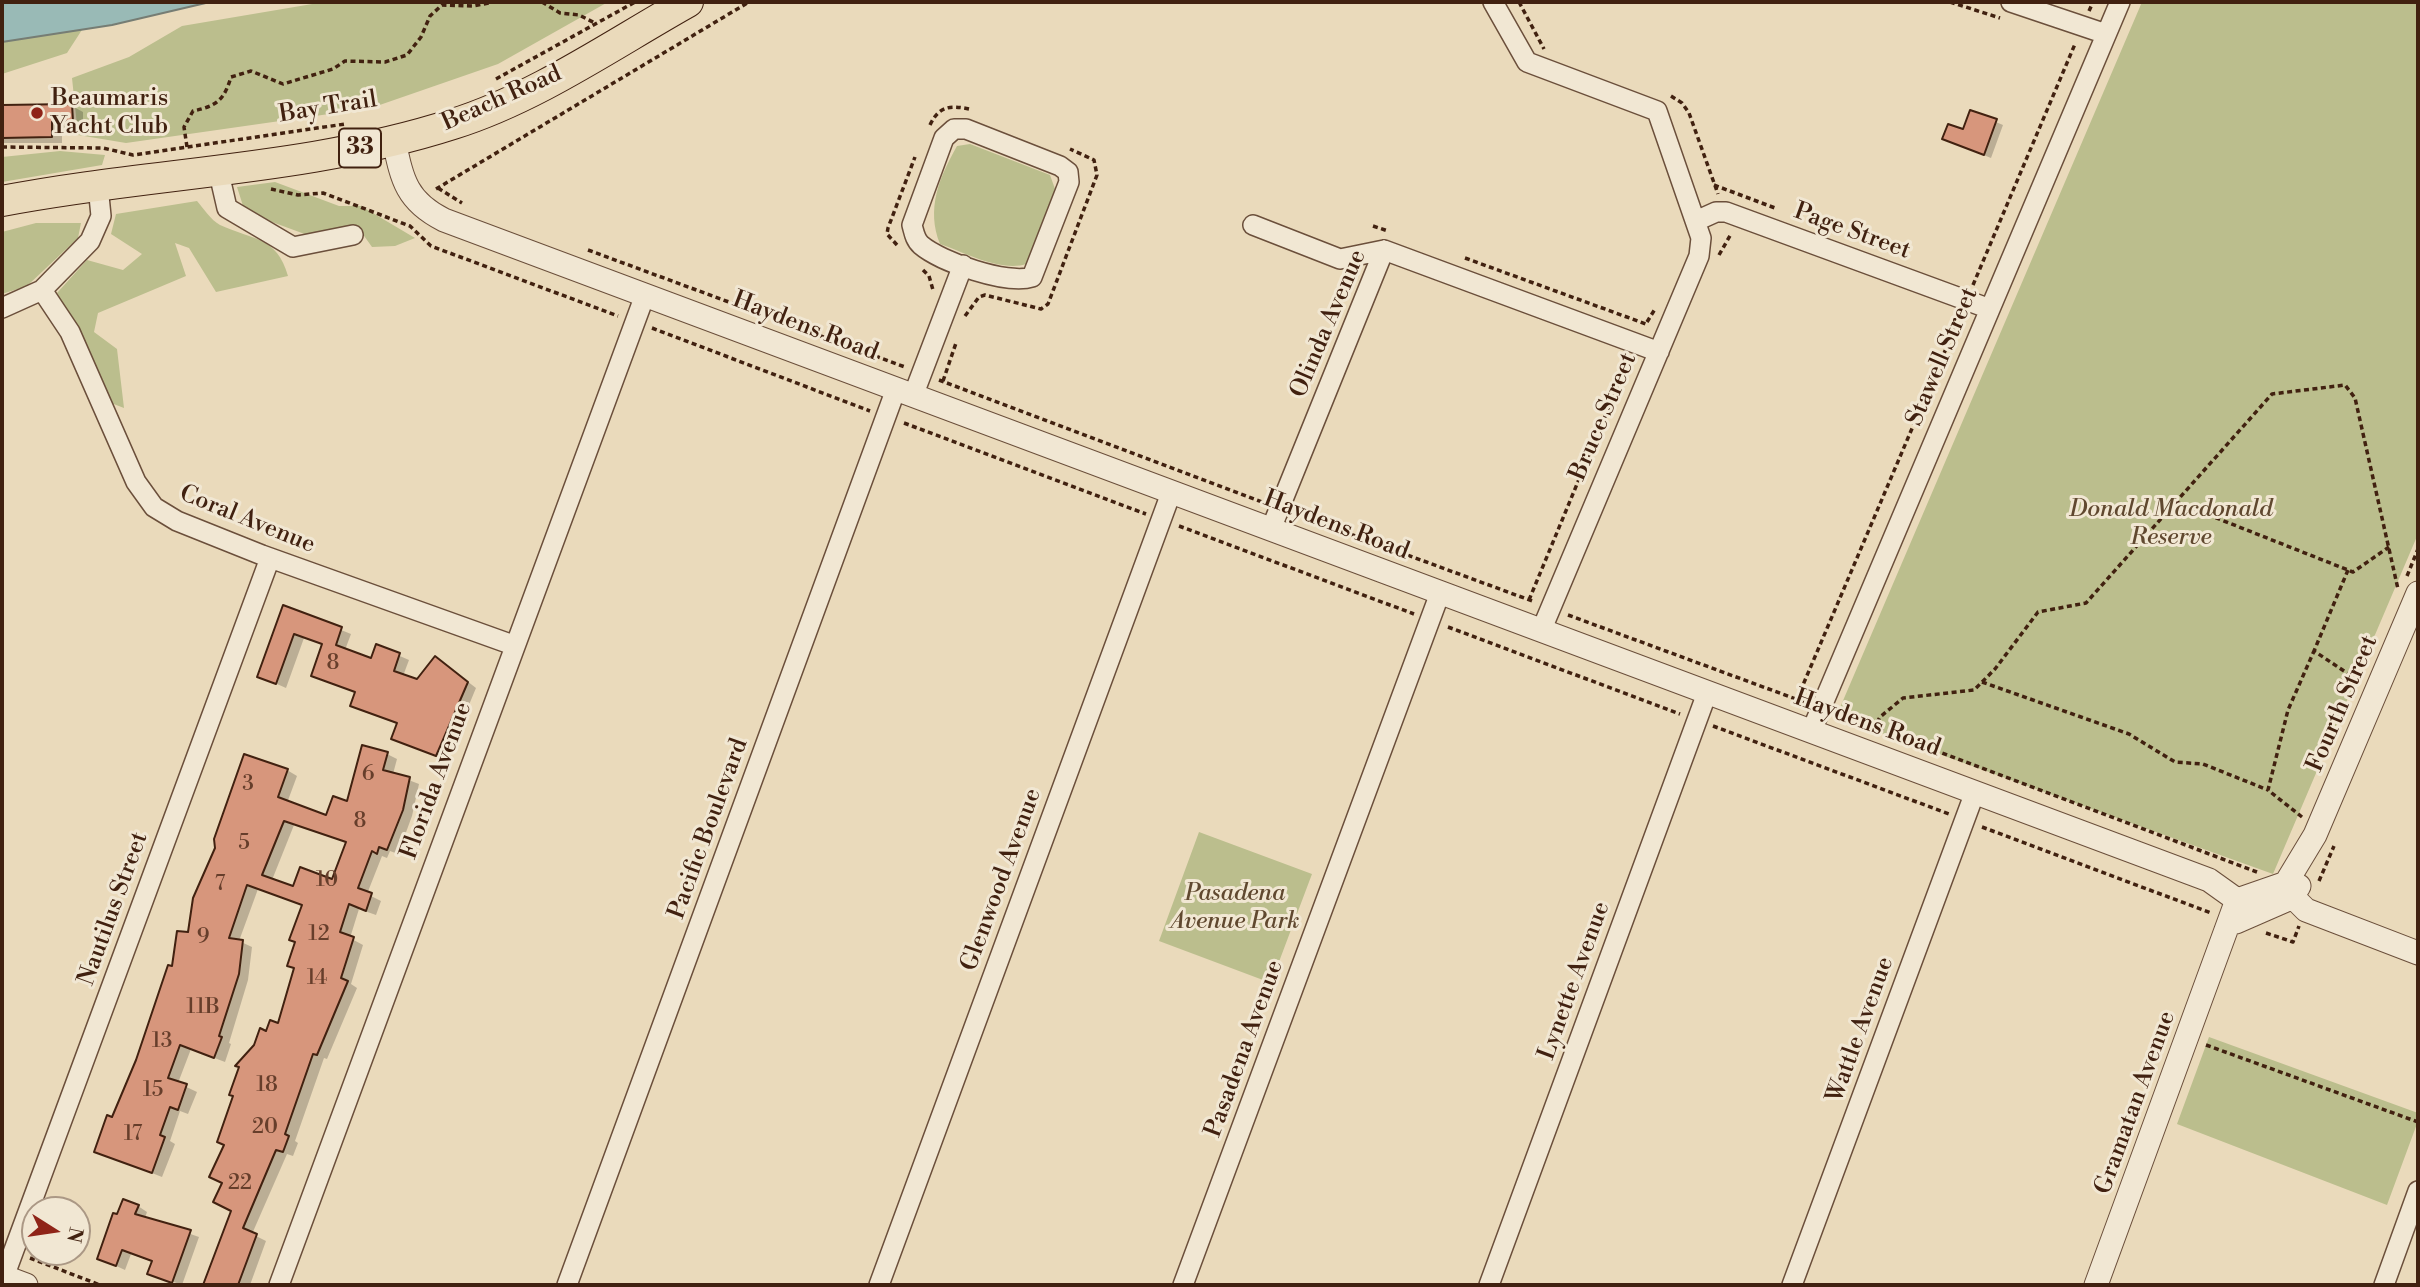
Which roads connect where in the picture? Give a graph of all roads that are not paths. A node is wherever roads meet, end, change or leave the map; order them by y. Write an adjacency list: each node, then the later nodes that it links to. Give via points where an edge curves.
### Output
1 (688, 2): 6 (main road, Beach Road / 33, via 499,106)
2 (1493, 2): 10 (street, Bruce Street, via 1527,62 1657,111)
3 (2011, 2): 5 (street)
4 (2120, 2): 5 (street, Stawell Street)
5 (2106, 34): 18 (street, Stawell Street)
6 (394, 141): 7 (main road, Beach Road / 33); 16 (street, Haydens Road, via 404,182 415,201 444,220)
7 (218, 169): 8 (main road, Beach Road / 33); 12 (street, via 227,208 293,247)
8 (98, 186): 9 (main road, Beach Road / 33); 15 (street, via 101,216 90,240)
9 (2, 201)
10 (1696, 221): 18 (street, Page Street, via 1726,212); 19 (street, Bruce Street, via 1699,256)
11 (1253, 225): 13 (street, via 1340,259)
12 (353, 235)
13 (1384, 250): 19 (street, Olinda Avenue); 22 (street, Olinda Avenue)
14 (963, 265): 14 (street, via 920,244 912,225 944,138 954,129 966,129 1068,172 1069,182 1032,277 1009,279); 20 (street, Pacific Boulevard)
15 (42, 290): 17 (street); 23 (street, Coral Avenue, via 70,332 136,482 154,507 177,521)
16 (645, 295): 20 (street, Haydens Road); 27 (street, Florida Avenue)
17 (2, 308)
18 (1990, 309): 29 (street, Stawell Street, via 1830,711)
19 (1659, 352): 26 (street, Bruce Street)
20 (905, 393): 21 (street, Haydens Road); 38 (street, Pacific Boulevard, via 887,417)
21 (1171, 492): 22 (street, Haydens Road); 39 (street, Glenwood Avenue)
22 (1283, 517): 24 (street, Haydens Road)
23 (270, 558): 27 (street, Coral Avenue); 35 (street, Nautilus Street)
24 (1440, 593): 26 (street, Haydens Road); 40 (street, Pasadena Avenue)
25 (2409, 594): 31 (street, Fourth Street, via 2315,835 2306,873)
26 (1541, 631): 28 (street, Haydens Road)
27 (513, 645): 37 (street, Florida Avenue)
28 (1707, 693): 29 (street, Haydens Road); 41 (street, Lynette Avenue)
29 (1811, 732): 30 (street, Haydens Road)
30 (1975, 792): 32 (street, Haydens Road, via 2209,880); 42 (street, Wattle Avenue)
31 (2278, 886): 32 (street, via 2255,891); 33 (street, via 2306,910)
32 (2242, 907): 43 (street, Gramatan Avenue, via 2224,939)
33 (2418, 953)
34 (2418, 1191): 44 (street)
35 (3, 1277): 36 (street)
36 (26, 1285)
37 (279, 1285)
38 (567, 1285)
39 (879, 1285)
40 (1183, 1285)
41 (1489, 1285)
42 (1792, 1285)
43 (2096, 1285)
44 (2384, 1285)

